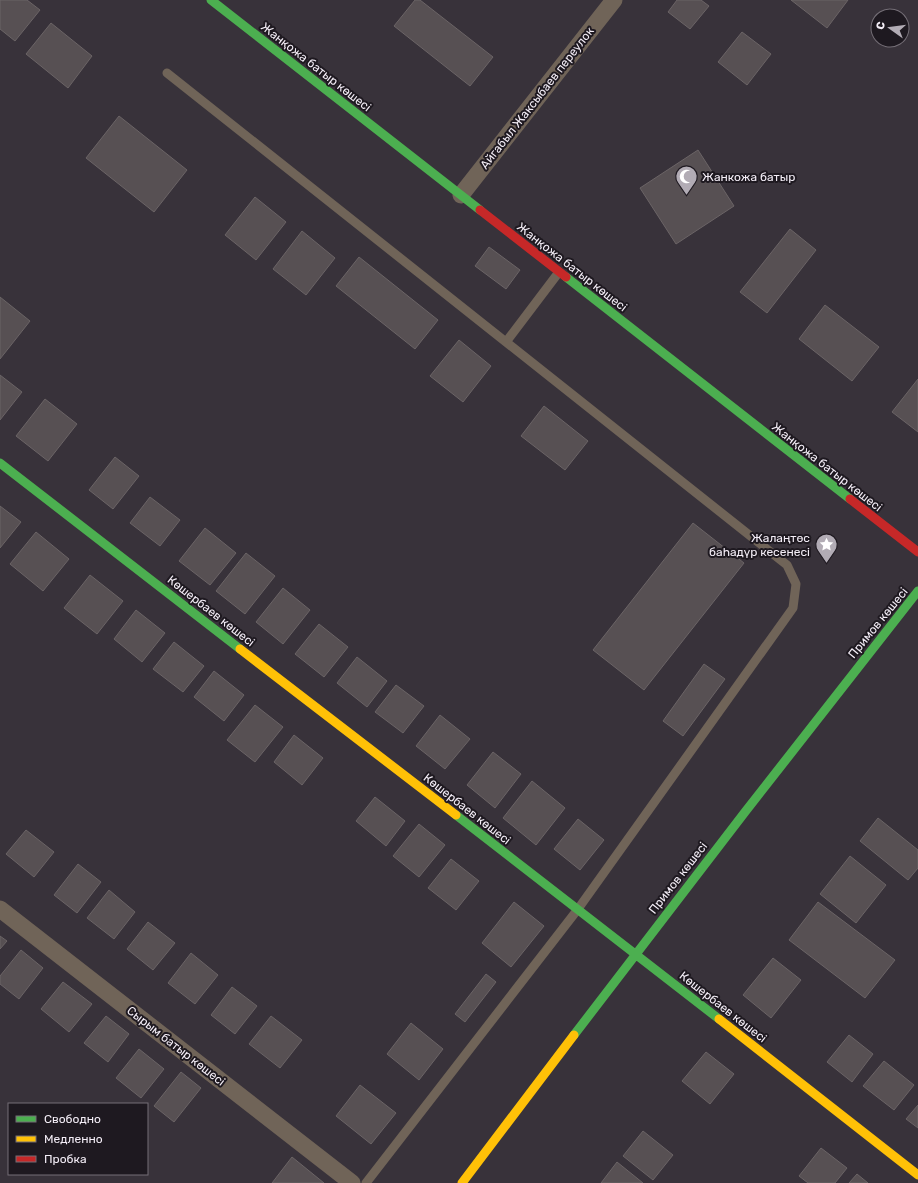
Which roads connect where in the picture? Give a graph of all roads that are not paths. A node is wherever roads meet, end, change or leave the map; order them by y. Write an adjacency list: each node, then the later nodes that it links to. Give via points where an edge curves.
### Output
1 (211, 0): 4 (street, Жанқожа батыр көшесі)
2 (614, 0): 4 (street, Айгабыл Жаксыбаев переулок)
3 (167, 73): 6 (lane)
4 (461, 196): 5 (street, Жанқожа батыр көшесі)
5 (559, 272): 6 (lane); 8 (street, Жанқожа батыр көшесі)
6 (506, 342): 11 (lane, via 787,565 796,584 793,608)
7 (0, 463): 11 (street, Көшербаев көшесі)
8 (918, 552)
9 (918, 592): 12 (street, Примов көшесі)
10 (0, 909): 14 (street, Сырым батыр көшесі)
11 (578, 909): 12 (street, Көшербаев көшесі); 15 (lane)
12 (635, 954): 13 (street, Көшербаев көшесі); 16 (street, Примов көшесі)
13 (918, 1175)
14 (352, 1183)
15 (366, 1183)
16 (462, 1183)

